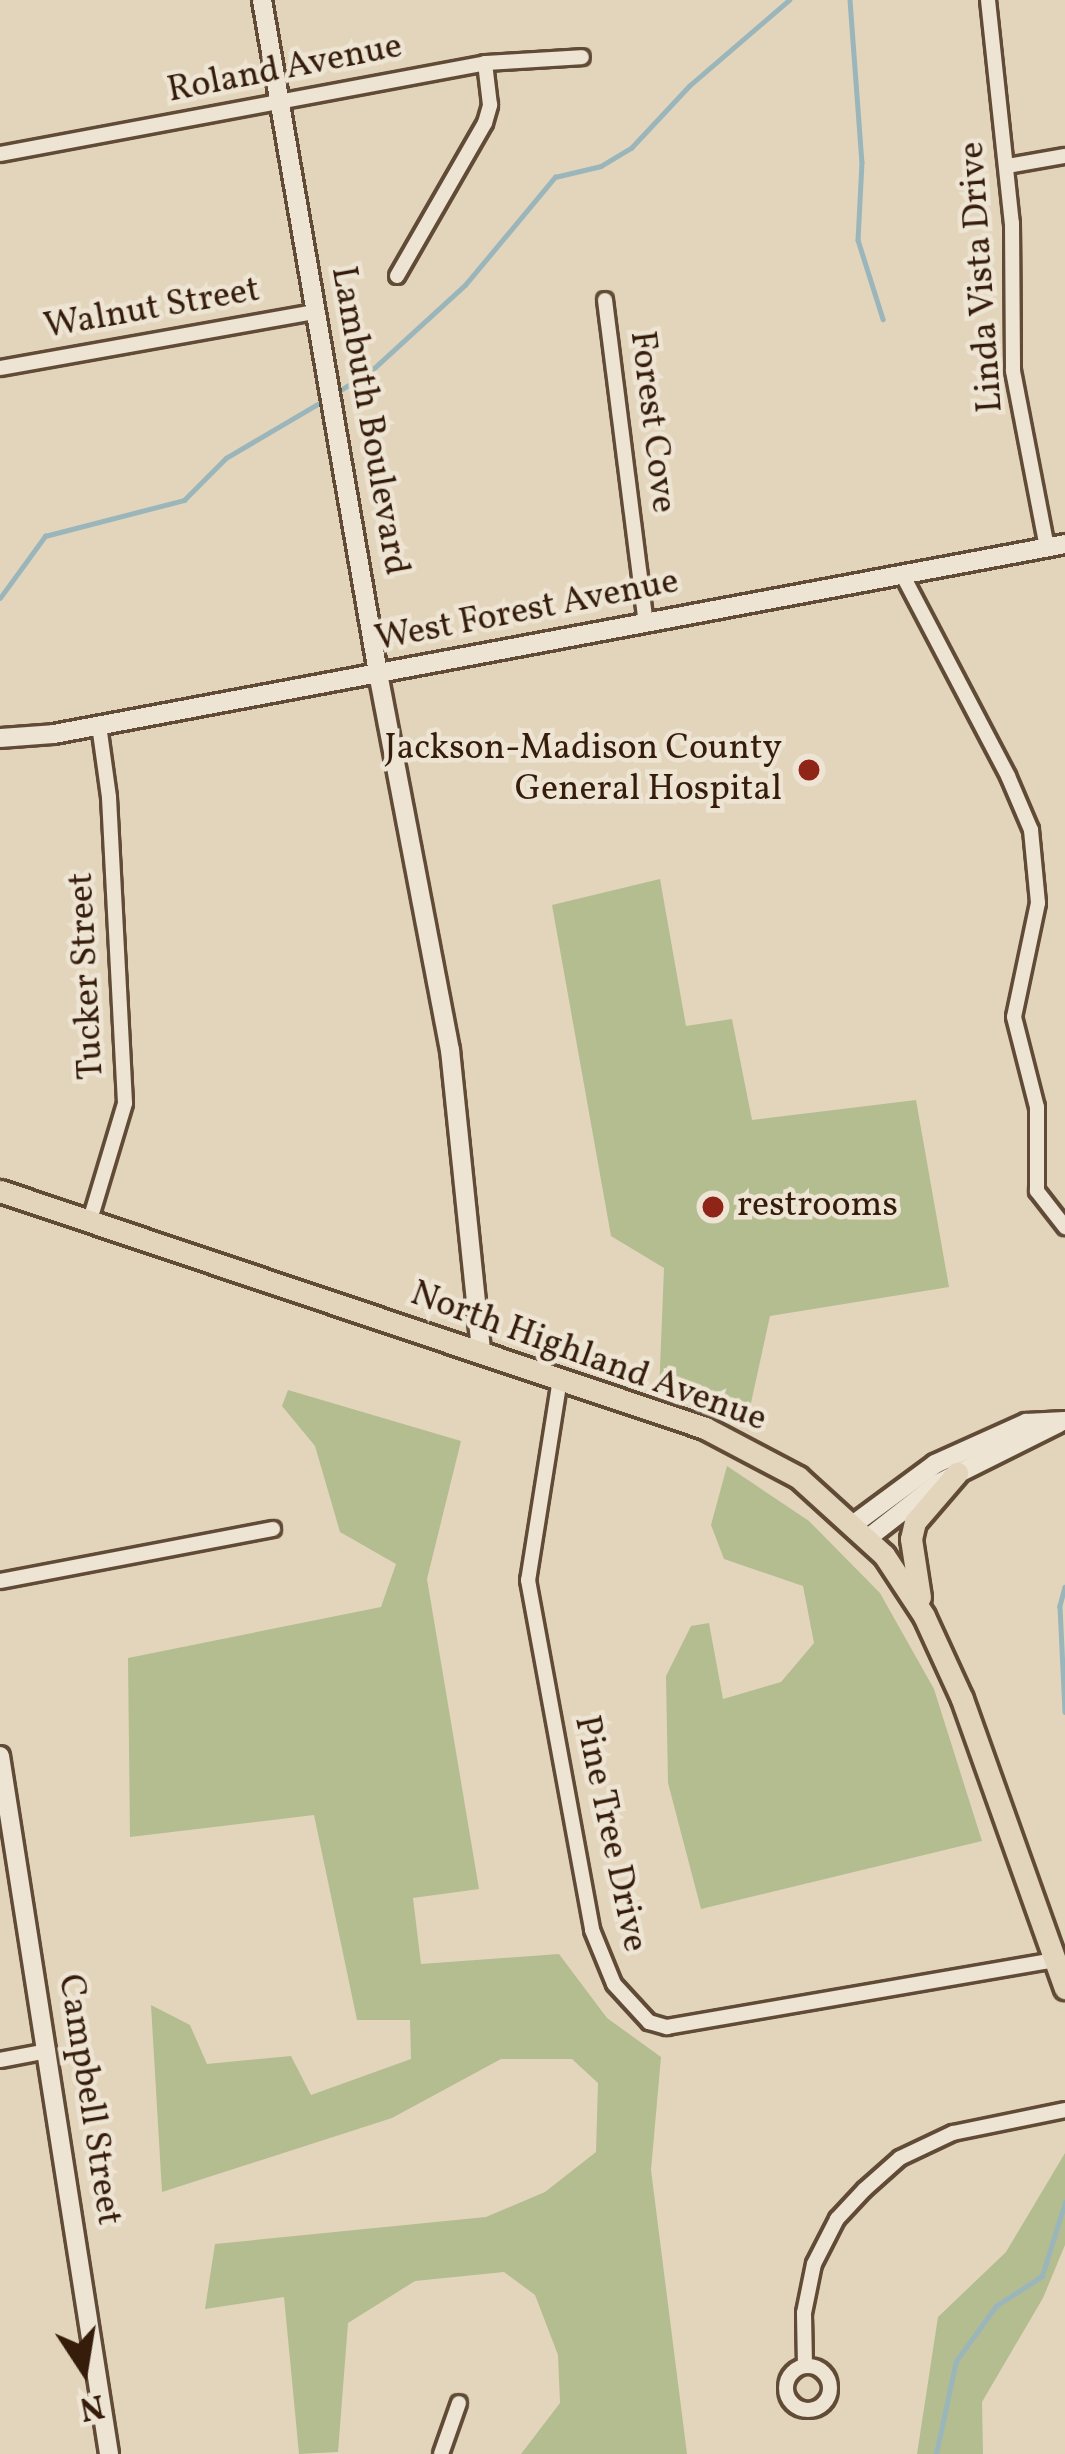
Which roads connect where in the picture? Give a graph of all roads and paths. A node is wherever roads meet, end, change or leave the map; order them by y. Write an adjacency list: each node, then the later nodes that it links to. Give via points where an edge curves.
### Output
1 (262, 0): 5 (street, Lambuth Boulevard)
2 (988, 0): 8 (street, Linda Vista Drive)
3 (582, 57): 4 (street, Roland Avenue)
4 (485, 63): 5 (street, Roland Avenue); 9 (street, via 485,123)
5 (280, 100): 6 (street, Roland Avenue); 11 (street, Lambuth Boulevard)
6 (0, 154)
7 (1065, 156): 8 (street)
8 (1008, 166): 13 (street, Linda Vista Drive, via 1011,355)
9 (397, 276)
10 (604, 300): 15 (street, Forest Cove)
11 (315, 312): 12 (street, Walnut Street); 16 (street, Lambuth Boulevard)
12 (0, 368)
13 (1056, 546): 14 (street, West Forest Avenue)
14 (902, 574): 15 (street, West Forest Avenue); 21 (street, via 1031,830 1038,903 1014,1017 1037,1107 1037,1191)
15 (646, 623): 16 (street, West Forest Avenue)
16 (378, 673): 17 (street, West Forest Avenue); 22 (street, Lambuth Boulevard, via 462,1124)
17 (99, 725): 18 (street, West Forest Avenue); 20 (street, Tucker Street, via 124,1103)
18 (0, 738)
19 (0, 1191): 20 (main road, North Highland Avenue)
20 (90, 1220): 22 (main road, North Highland Avenue)
21 (1065, 1227)
22 (481, 1352): 23 (main road, North Highland Avenue)
23 (560, 1379): 27 (main road, North Highland Avenue, via 742,1443); 31 (street, Pine Tree Drive, via 529,1580 592,1930 614,1984 649,2022 667,2027)
24 (1064, 1420): 25 (street); 27 (street, via 1026,1424 935,1464)
25 (957, 1473): 27 (street); 29 (main road, via 929,1499 911,1539)
26 (273, 1529): 28 (street)
27 (861, 1531): 29 (main road, North Highland Avenue)
28 (0, 1581)
29 (924, 1616): 31 (main road, North Highland Avenue)
30 (0, 1756): 33 (street, Campbell Street)
31 (1055, 1960): 32 (main road, North Highland Avenue)
32 (1065, 1988)
33 (48, 2050): 34 (street); 38 (street, Campbell Street)
34 (0, 2060)
35 (1065, 2110): 36 (street, via 953,2133 900,2158 865,2190 837,2219 814,2264)
36 (805, 2366)
37 (459, 2403): 39 (street)
38 (109, 2454)
39 (441, 2454)

